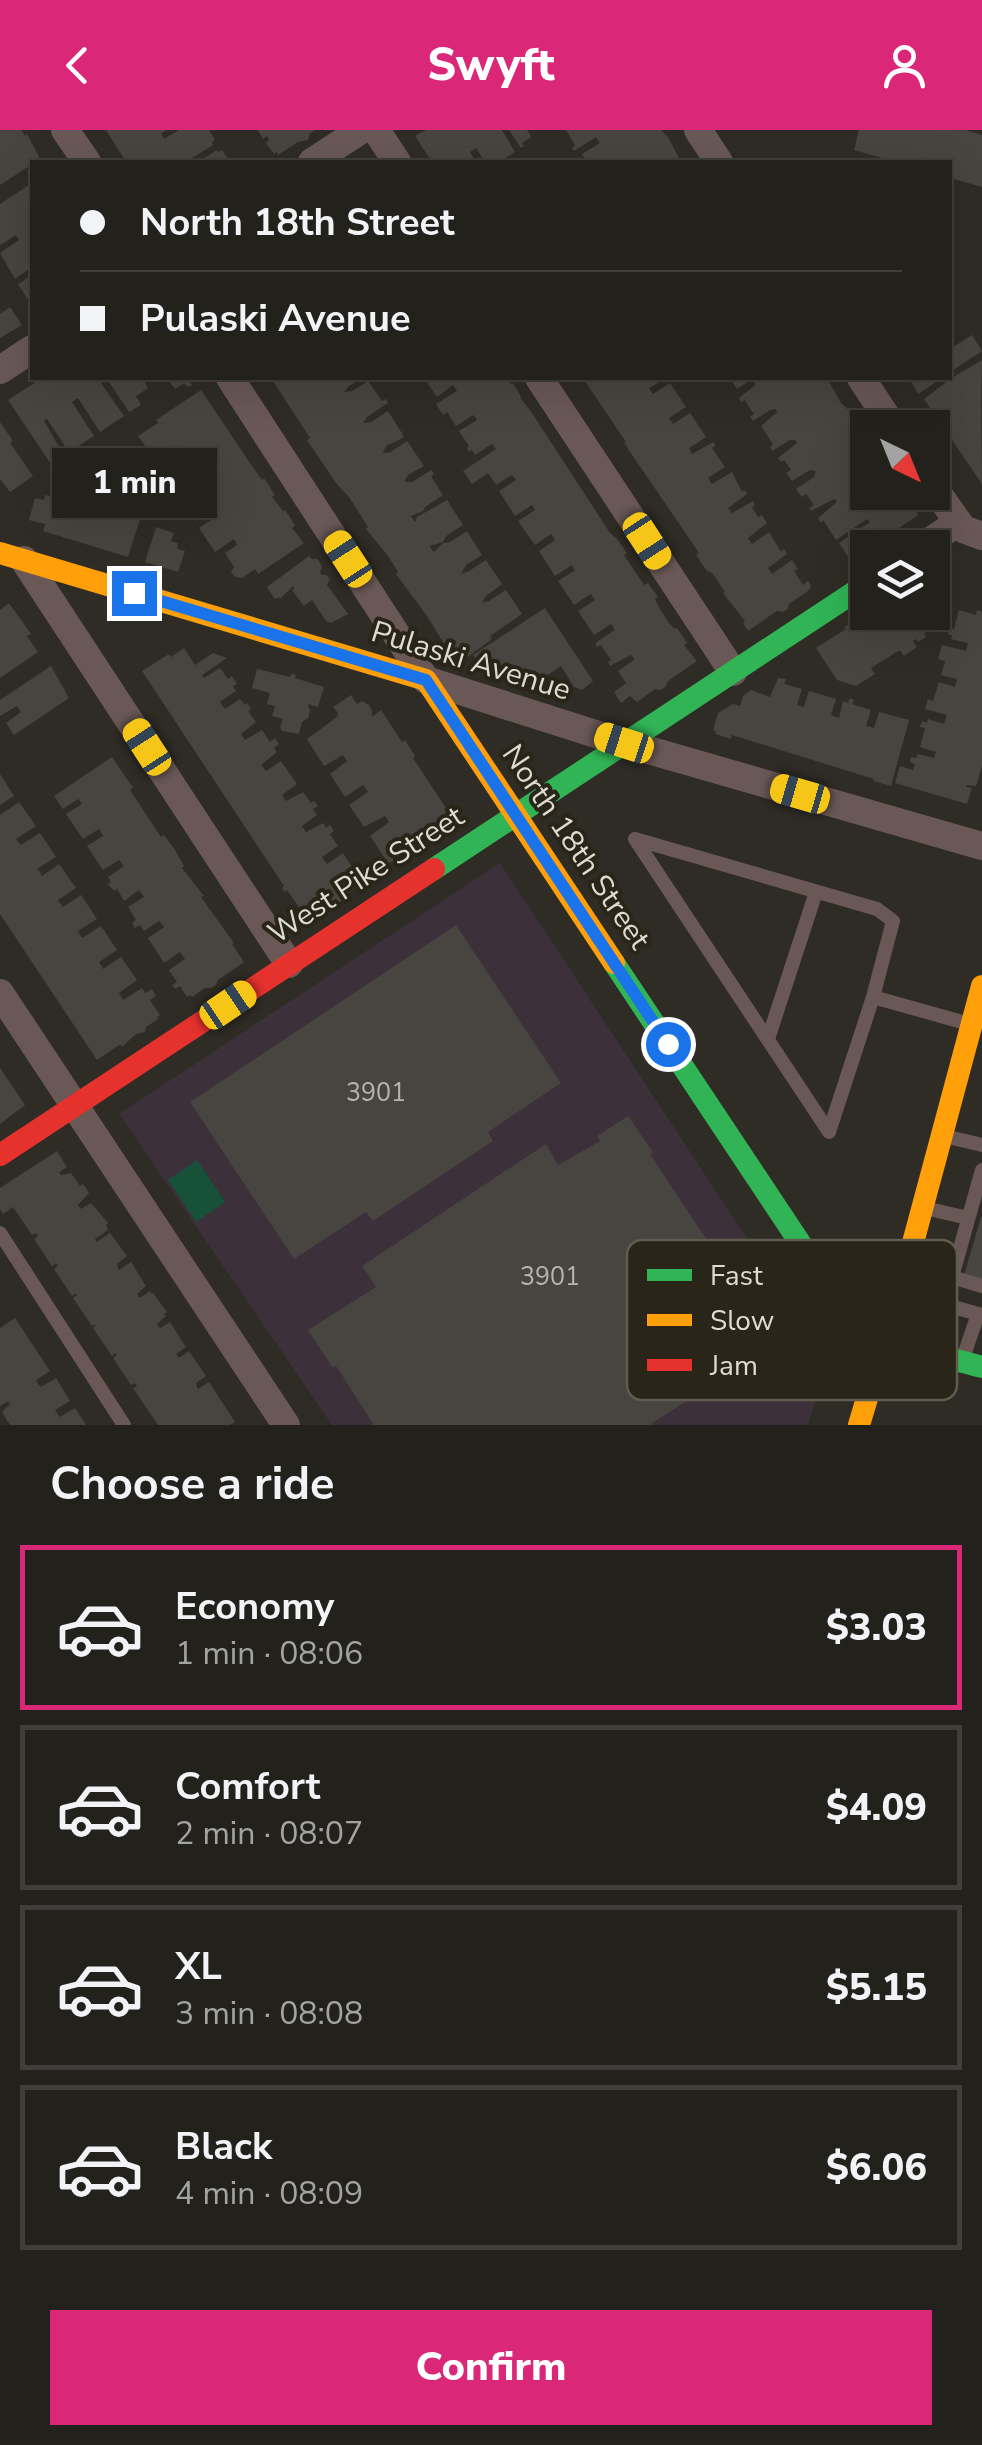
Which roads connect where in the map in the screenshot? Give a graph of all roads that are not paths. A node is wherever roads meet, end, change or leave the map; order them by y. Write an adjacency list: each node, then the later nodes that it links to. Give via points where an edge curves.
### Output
1 (65, 130): 5 (street)
2 (361, 130): 6 (street)
3 (376, 130): 7 (street)
4 (698, 130): 8 (street)
5 (86, 160)
6 (315, 160)
7 (396, 160)
8 (718, 160)
9 (30, 350): 10 (street)
10 (0, 370)
11 (231, 380): 20 (street, North 18th Street)
12 (540, 380): 19 (street)
13 (862, 380): 14 (street)
14 (882, 410)
15 (950, 506): 16 (street)
16 (970, 530)
17 (12, 556): 20 (street, Pulaski Avenue); 25 (street)
18 (850, 594): 19 (street, West Pike Street)
19 (733, 672): 21 (street, West Pike Street)
20 (426, 680): 21 (street, Pulaski Avenue); 22 (street, North 18th Street)
21 (624, 743): 22 (street, West Pike Street); 23 (street, Pulaski Avenue)
22 (516, 815): 25 (street, West Pike Street); 40 (street, North 18th Street)
23 (982, 846)
24 (816, 892): 28 (lane, via 893,921); 30 (lane); 30 (lane, via 636,839)
25 (289, 964): 31 (street, West Pike Street)
26 (982, 986): 29 (street)
27 (0, 993): 31 (street)
28 (874, 998): 29 (lane); 30 (lane, via 830,1132)
29 (972, 1025): 32 (street)
30 (768, 1040)
31 (74, 1106): 34 (street, West Pike Street); 49 (street)
32 (942, 1135): 33 (lane); 37 (street)
33 (982, 1145)
34 (0, 1156)
35 (982, 1173): 36 (lane)
36 (978, 1200): 38 (lane)
37 (922, 1207): 38 (lane); 41 (street)
38 (968, 1218): 42 (lane)
39 (0, 1232): 48 (lane)
40 (798, 1240)
41 (913, 1240)
42 (957, 1270)
43 (957, 1278): 44 (lane)
44 (982, 1286)
45 (980, 1315): 46 (lane)
46 (972, 1364)
47 (866, 1400): 50 (street)
48 (124, 1425)
49 (286, 1425)
50 (859, 1425)

